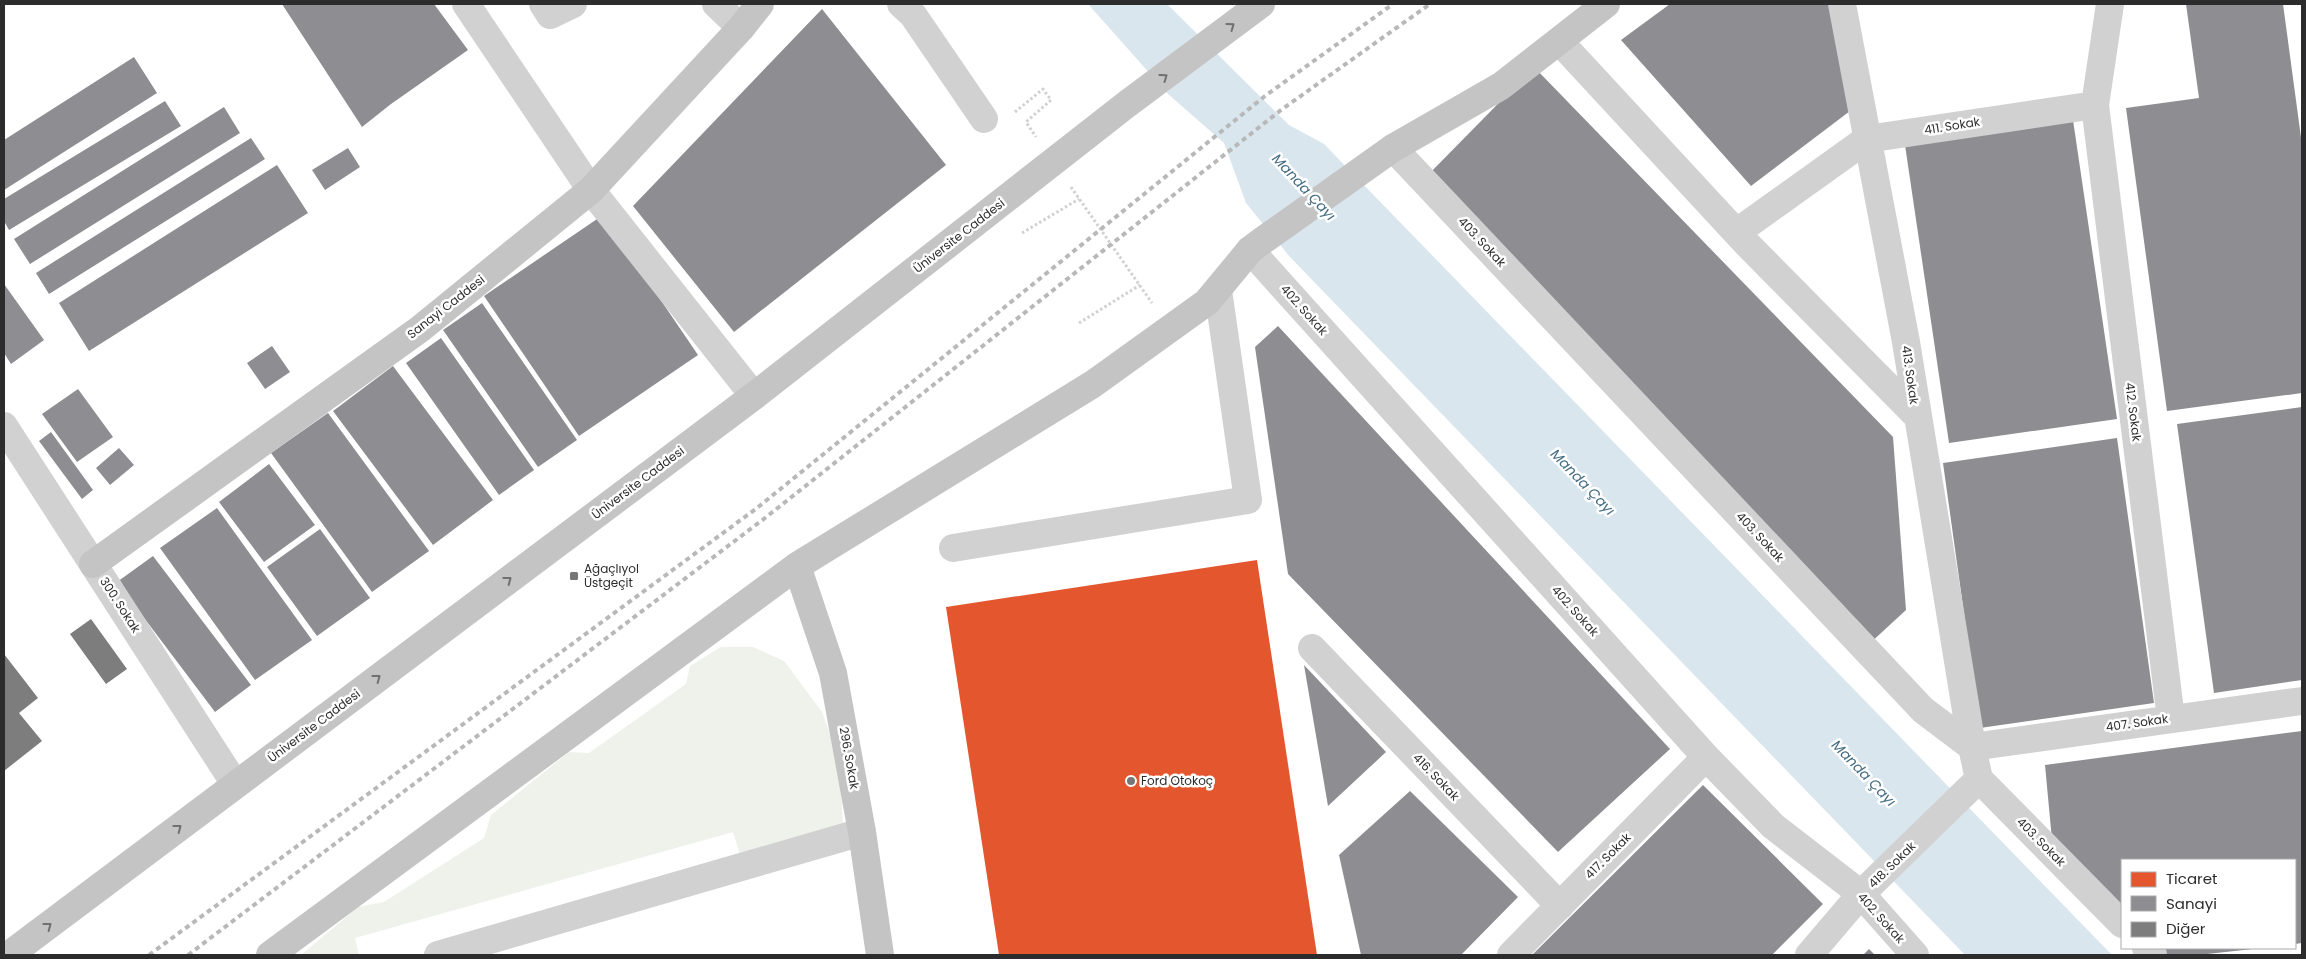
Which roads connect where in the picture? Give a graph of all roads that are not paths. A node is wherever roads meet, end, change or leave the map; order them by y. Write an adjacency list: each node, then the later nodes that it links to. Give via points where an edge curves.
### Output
1 (466, 4): 17 (street)
2 (543, 4): 3 (street, via 550,15)
3 (573, 4)
4 (716, 4): 11 (street)
5 (760, 4): 11 (main road, Sanayi Caddesi)
6 (901, 4): 14 (street, via 913,15)
7 (1261, 4): 21 (main road, Üniversite Caddesi, one-way to 7, via 1127,104)
8 (1606, 4): 12 (main road)
9 (1842, 4): 15 (street, 413. Sokak)
10 (2110, 4): 13 (street)
11 (741, 28): 17 (main road, Sanayi Caddesi)
12 (1560, 42): 16 (main road, via 1501,86); 18 (street)
13 (2095, 105): 15 (street, 411. Sokak); 29 (street, 412. Sokak)
14 (984, 119)
15 (1868, 139): 18 (street, 411. Sokak); 22 (street, 413. Sokak, via 1906,342)
16 (1392, 148): 19 (main road); 30 (street, 403. Sokak, via 1923,710)
17 (590, 190): 21 (street); 25 (main road, Sanayi Caddesi, via 420,329)
18 (1737, 232): 22 (street)
19 (1256, 246): 20 (main road); 31 (street, 402. Sokak)
20 (1218, 290): 24 (street, via 1248,500); 26 (main road, via 1207,302 1093,384)
21 (754, 396): 33 (main road, Üniversite Caddesi, one-way to 21)
22 (1916, 415): 30 (street, 413. Sokak)
23 (4, 426): 25 (street, 300. Sokak)
24 (953, 548)
25 (93, 564): 33 (street, 300. Sokak)
26 (797, 566): 34 (main road, 296. Sokak, via 833,672); 39 (main road)
27 (1312, 648): 36 (street, 416. Sokak)
28 (2302, 701): 29 (street, 407. Sokak)
29 (2171, 718): 30 (street, 407. Sokak)
30 (1972, 747): 32 (street)
31 (1706, 757): 35 (street, 402. Sokak, via 1773,826); 36 (street, 417. Sokak)
32 (1979, 779): 35 (street, 418. Sokak); 37 (street, 403. Sokak)
33 (235, 784): 38 (main road, Üniversite Caddesi, one-way to 33)
34 (862, 832): 40 (street); 41 (main road, 296. Sokak)
35 (1861, 894): 43 (street, 418. Sokak); 44 (street, 402. Sokak)
36 (1560, 906): 42 (street, 417. Sokak)
37 (2121, 923)
38 (9, 955)
39 (270, 955)
40 (438, 955)
41 (880, 955)
42 (1511, 955)
43 (1809, 955)
44 (1915, 955)

